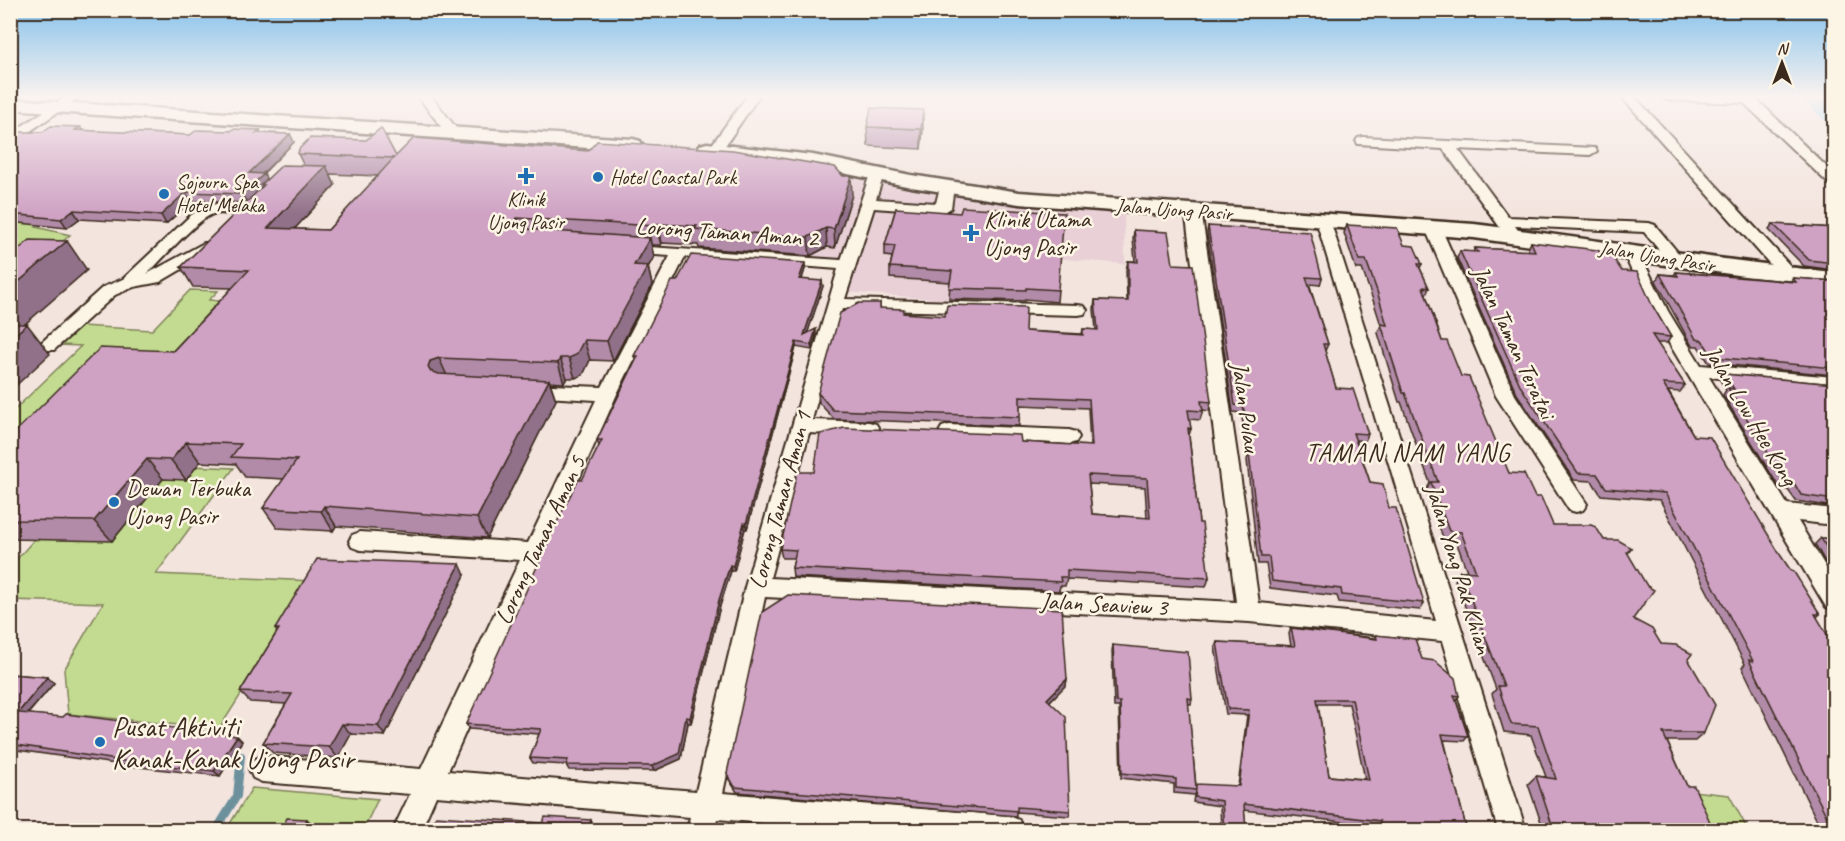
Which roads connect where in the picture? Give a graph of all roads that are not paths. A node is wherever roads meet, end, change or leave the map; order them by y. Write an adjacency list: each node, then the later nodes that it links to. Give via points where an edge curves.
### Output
1 (487, 135): 7 (main road)
2 (725, 135): 9 (street)
3 (1663, 135): 24 (street)
4 (1785, 135): 12 (street)
5 (1363, 141): 6 (street)
6 (1447, 144): 10 (street); 18 (street)
7 (651, 146)
8 (682, 148): 9 (main road, Jalan Ujong Pasir)
9 (715, 150): 11 (main road, Jalan Ujong Pasir, via 803,159)
10 (1590, 150)
11 (877, 174): 13 (main road, Jalan Ujong Pasir); 14 (street, Lorong Taman Aman 1)
12 (1834, 181)
13 (947, 187): 14 (street, via 943,208); 15 (main road, Jalan Ujong Pasir, via 1019,198)
14 (867, 203): 23 (street, Lorong Taman Aman 1)
15 (1193, 210): 16 (main road, Jalan Ujong Pasir); 45 (street, Jalan Pulau)
16 (1324, 220): 17 (main road, Jalan Ujong Pasir); 46 (street, Jalan Yong Pak Khian)
17 (1433, 228): 18 (main road, Jalan Ujong Pasir); 38 (street, Jalan Taman Teratai, via 1506,396)
18 (1508, 228): 21 (main road, Jalan Ujong Pasir); 22 (street, via 1649,228)
19 (611, 247): 20 (street, Lorong Taman Aman 2)
20 (680, 252): 23 (street, Lorong Taman Aman 2); 33 (street, Lorong Taman Aman 5)
21 (1631, 252): 22 (main road, Jalan Ujong Pasir); 30 (street, Jalan Low Hee Kong, via 1659,311)
22 (1676, 260): 24 (main road, Jalan Ujong Pasir)
23 (848, 265): 27 (street, Lorong Taman Aman 1)
24 (1790, 275): 25 (main road, Jalan Ujong Pasir)
25 (1834, 279)
26 (129, 283): 26 (street, via 207,211 255,206 230,231 191,258 154,278); 29 (street, via 110,291)
27 (835, 304): 28 (street); 34 (street, Lorong Taman Aman 1)
28 (1078, 310)
29 (48, 346)
30 (1694, 370): 31 (street); 39 (street, Jalan Low Hee Kong)
31 (1834, 383)
32 (505, 389): 33 (street)
33 (608, 394): 42 (street, Lorong Taman Aman 5)
34 (800, 426): 35 (street); 43 (street, Lorong Taman Aman 1)
35 (894, 430)
36 (929, 431): 37 (street)
37 (1069, 437)
38 (1576, 504)
39 (1779, 511): 40 (street); 44 (street, Jalan Low Hee Kong)
40 (1834, 517)
41 (360, 541): 42 (street)
42 (535, 552): 48 (street, Lorong Taman Aman 5)
43 (756, 587): 45 (street, Jalan Seaview 3); 49 (street, Lorong Taman Aman 1)
44 (1834, 600)
45 (1249, 612): 46 (street, Jalan Seaview 3)
46 (1450, 632): 52 (street, Jalan Yong Pak Khian)
47 (262, 769): 48 (street)
48 (430, 782): 49 (street); 50 (street, Lorong Taman Aman 5)
49 (703, 818): 51 (street)
50 (407, 831)
51 (1009, 831)
52 (1512, 831)

